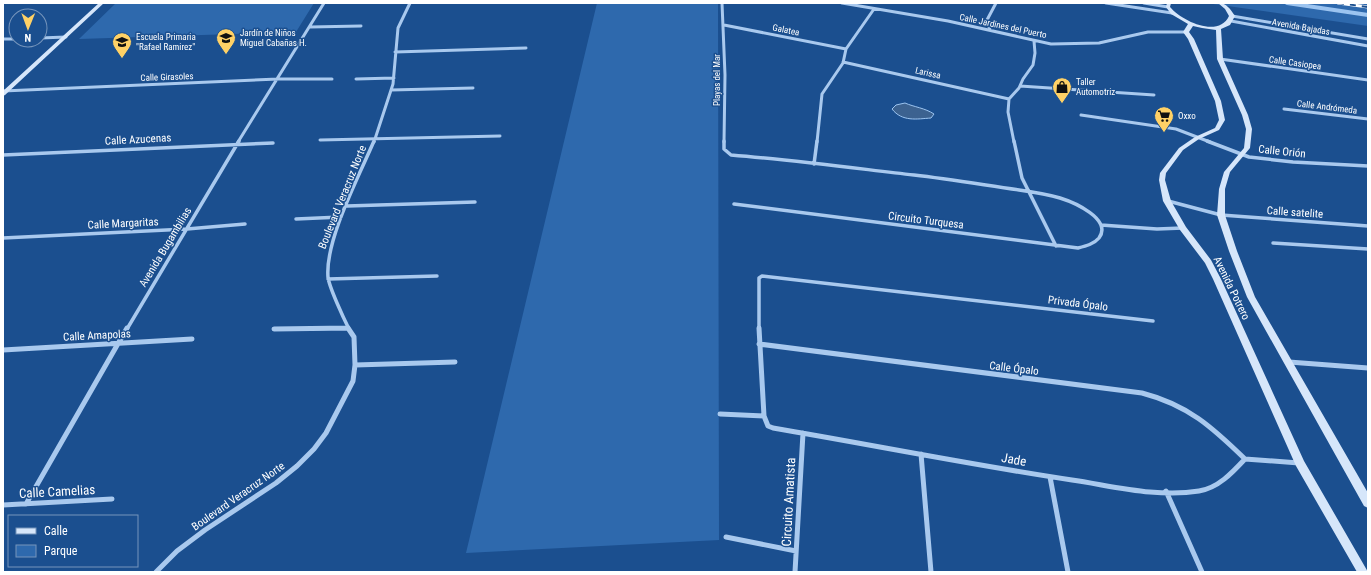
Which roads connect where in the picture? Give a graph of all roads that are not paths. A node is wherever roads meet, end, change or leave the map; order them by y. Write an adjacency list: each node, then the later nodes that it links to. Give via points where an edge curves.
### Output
1 (102, 3): 21 (street)
2 (324, 3): 17 (street, Avenida Bugambilias)
3 (410, 3): 28 (street, Boulevard Veracruz Norte, via 398,28)
4 (722, 3): 15 (street, Playas del Mar)
5 (842, 3): 11 (street, Calle Jardines del Puerto)
6 (996, 3): 19 (street, via 987,20)
7 (1106, 3): 12 (street)
8 (1144, 3): 10 (street)
9 (1220, 3): 13 (street, via 1227,8)
10 (1168, 5): 12 (street)
11 (874, 9): 19 (street, Calle Jardines del Puerto); 27 (street)
12 (1172, 13): 14 (street)
13 (1232, 18): 18 (street, via 1227,25); 23 (street, Avenida Bajadas); 25 (street, Avenida Bajadas)
14 (1190, 24): 18 (street); 20 (street)
15 (724, 25): 27 (street, Galatea); 53 (street, Playas del Mar, via 724,148 729,154)
16 (360, 26): 17 (street)
17 (310, 28): 33 (street, Avenida Bugambilias)
18 (1218, 28): 29 (street, Avenida Potrero)
19 (990, 30): 24 (street, Calle Jardines del Puerto)
20 (1186, 32): 24 (street, Calle Jardines del Puerto, via 1148,32 1080,44); 46 (street, Avenida Potrero, via 1218,101 1222,120 1218,128)
21 (66, 37): 22 (street); 39 (street)
22 (48, 38)
23 (1368, 39)
24 (1034, 41): 36 (street, via 1033,65)
25 (1368, 46)
26 (526, 48): 28 (street)
27 (846, 49): 30 (street)
28 (395, 52): 32 (street, Boulevard Veracruz Norte)
29 (1220, 59): 35 (street, Calle Casiopea); 51 (street, Avenida Potrero, via 1249,129 1247,148)
30 (843, 62): 41 (street, Larissa); 53 (street, via 822,94)
31 (332, 78): 33 (street, Calle Girasoles)
32 (394, 78): 34 (street); 38 (street, Boulevard Veracruz Norte)
33 (278, 79): 39 (street, Calle Girasoles); 50 (street, Avenida Bugambilias)
34 (356, 79)
35 (1368, 80)
36 (1020, 86): 40 (street); 41 (street)
37 (473, 88): 38 (street)
38 (391, 90): 47 (street, Boulevard Veracruz Norte)
39 (4, 92)
40 (1154, 95)
41 (1009, 99): 55 (street, via 1008,112 1016,154)
42 (1284, 109): 44 (street, Calle Andrómeda)
43 (1081, 115): 46 (street, Calle Orión, via 1168,127)
44 (1368, 119)
45 (500, 136): 47 (street)
46 (1197, 138): 51 (street, Calle Orión); 56 (street, Avenida Potrero, via 1181,149 1163,173 1163,188)
47 (375, 139): 48 (street); 59 (street, Boulevard Veracruz Norte)
48 (320, 140)
49 (273, 143): 50 (street, Calle Azucenas)
50 (237, 144): 52 (street, Calle Azucenas); 67 (street, Avenida Bugambilias)
51 (1241, 154): 54 (street, Calle Orión, via 1262,159); 60 (street, Avenida Potrero, via 1224,180)
52 (3, 155)
53 (814, 164): 55 (street)
54 (1368, 166)
55 (1028, 191): 64 (street, via 1075,203 1094,216); 70 (street)
56 (1167, 201): 60 (street, Calle satelite); 66 (street, Avenida Potrero)
57 (475, 202): 59 (street)
58 (734, 204): 70 (street, Circuito Turquesa)
59 (347, 206): 61 (street, Boulevard Veracruz Norte)
60 (1221, 215): 65 (street, Calle satelite); 82 (street, Avenida Potrero, via 1244,284)
61 (341, 217): 62 (street); 73 (street, Boulevard Veracruz Norte, via 329,251)
62 (296, 219)
63 (245, 224): 67 (street, Calle Margaritas)
64 (1101, 225): 66 (street); 70 (street, Circuito Turquesa, via 1102,232 1091,245 1078,248)
65 (1368, 226)
66 (1183, 228): 90 (street, Avenida Potrero, via 1217,278)
67 (187, 229): 68 (street, Calle Margaritas); 78 (street, Avenida Bugambilias)
68 (3, 238)
69 (1273, 243): 71 (street)
70 (1056, 246)
71 (1368, 249)
72 (437, 276): 73 (street)
73 (328, 279): 75 (street, Boulevard Veracruz Norte)
74 (1153, 321): 79 (street, Privada Ópalo, via 765,275 759,278)
75 (348, 328): 76 (street); 83 (street, Boulevard Veracruz Norte, via 354,337)
76 (274, 329)
77 (192, 339): 78 (street, Calle Amapolas)
78 (119, 342): 80 (street, Calle Amapolas); 95 (street, Avenida Bugambilias)
79 (759, 344): 86 (street); 89 (street, Calle Ópalo, via 1158,396 1197,415)
80 (3, 350)
81 (455, 362): 83 (street)
82 (1287, 362): 84 (street); 94 (street, Avenida Potrero)
83 (356, 365): 99 (street, Boulevard Veracruz Norte, via 353,381 326,433 314,449 276,483 182,547)
84 (1368, 368)
85 (720, 414): 86 (street)
86 (764, 416): 87 (street, Jade, via 770,428)
87 (802, 434): 88 (street, Jade); 98 (street, Circuito Amatista)
88 (921, 454): 91 (street, Jade); 101 (street)
89 (1245, 459): 90 (street); 92 (street, Jade, via 1216,485 1200,491)
90 (1300, 464): 104 (street, Avenida Potrero)
91 (1050, 476): 92 (street, Jade); 102 (street)
92 (1166, 491): 103 (street)
93 (112, 499): 95 (street, Calle Camelias)
94 (1368, 503)
95 (26, 504): 96 (street, Calle Camelias)
96 (3, 505)
97 (726, 537): 98 (street)
98 (796, 551): 100 (street, Circuito Amatista)
99 (156, 572)
100 (794, 572)
101 (931, 572)
102 (1068, 572)
103 (1202, 572)
104 (1363, 572)

